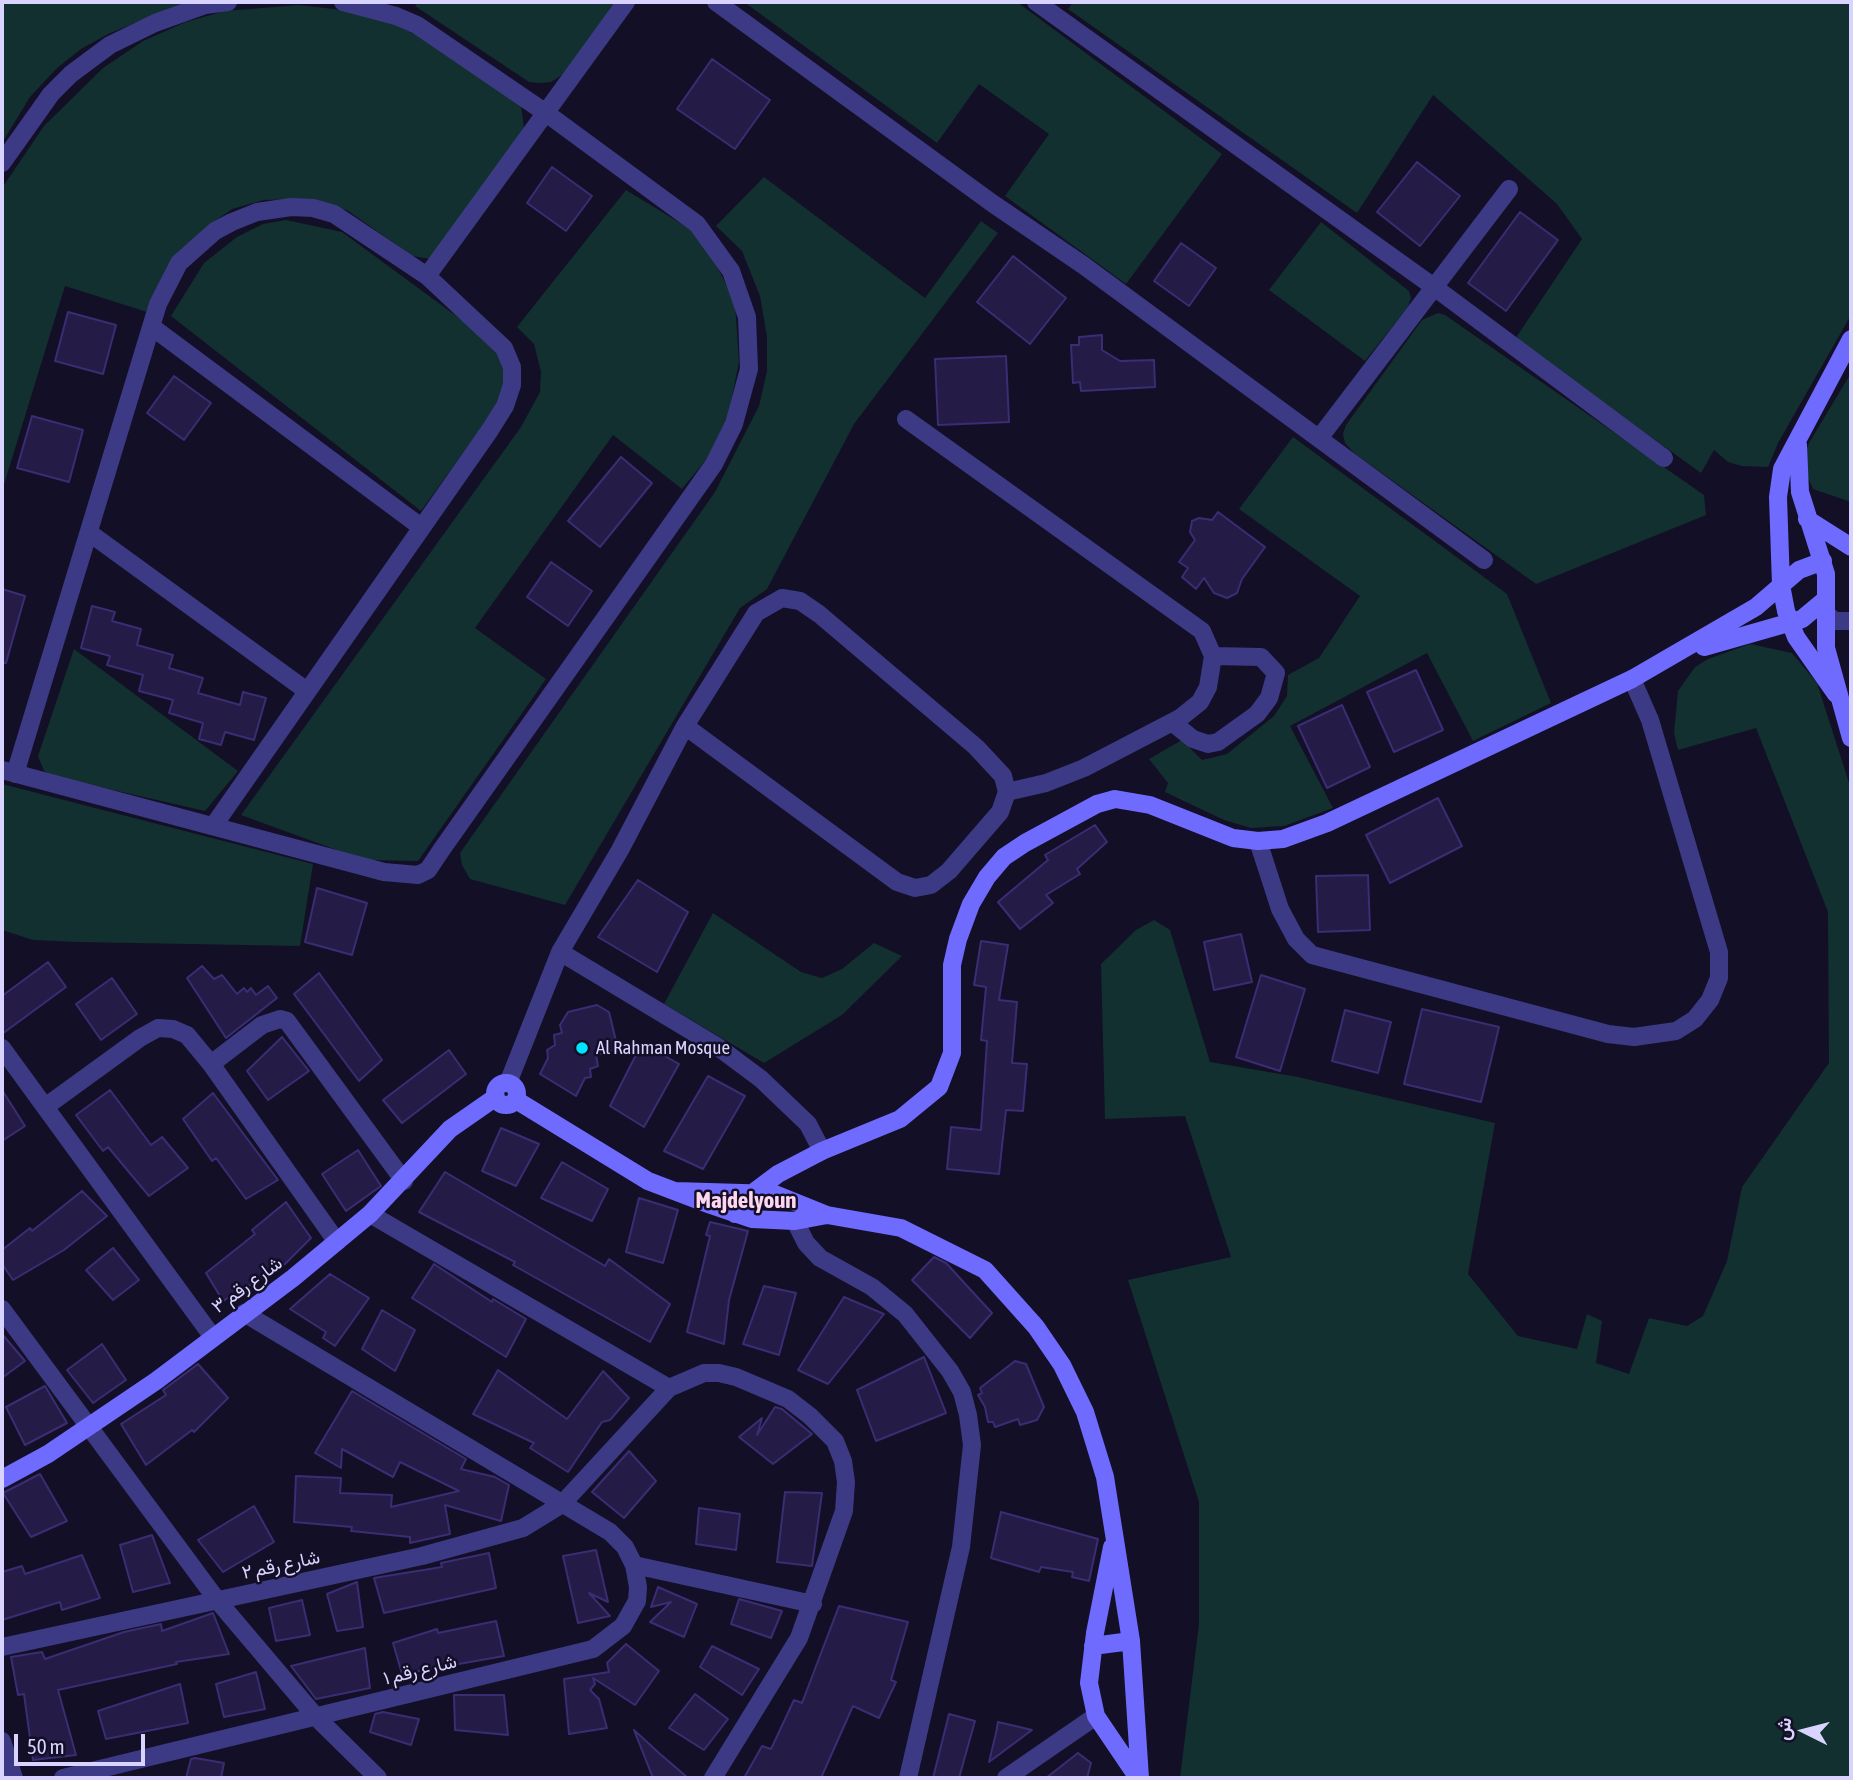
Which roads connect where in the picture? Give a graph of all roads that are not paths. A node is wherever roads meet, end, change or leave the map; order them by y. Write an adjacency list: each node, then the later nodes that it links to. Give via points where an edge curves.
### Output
1 (228, 2): 7 (street, via 155,23 110,45 51,94)
2 (343, 2): 6 (street, via 417,25)
3 (626, 2): 6 (street)
4 (716, 2): 14 (street)
5 (1036, 2): 10 (street)
6 (546, 113): 9 (street); 37 (street, via 697,224 731,271 747,317 749,342 747,382 734,424 714,464 428,870 418,875 384,872)
7 (2, 163)
8 (1509, 189): 10 (street)
9 (427, 276): 11 (street, via 334,214 291,207 257,212 215,231 179,263); 18 (street, via 504,348 512,367 512,385 490,430)
10 (1434, 287): 14 (street); 16 (street)
11 (152, 327): 18 (street); 19 (street)
12 (1851, 338): 15 (street)
13 (906, 419): 28 (street, via 1202,631)
14 (1320, 437): 21 (street)
15 (1798, 441): 17 (street, via 1797,473); 23 (street, via 1779,481)
16 (1664, 458)
17 (1807, 519): 20 (street); 22 (street)
18 (421, 527): 30 (street)
19 (91, 534): 30 (street); 35 (street)
20 (1851, 547)
21 (1483, 560)
22 (1823, 561): 23 (street, via 1799,570); 24 (street)
23 (1781, 585): 26 (street); 27 (street, via 1756,607)
24 (1826, 606): 25 (street, via 1835,621); 26 (street); 31 (street, via 1826,648)
25 (1851, 621)
26 (1790, 623): 27 (street); 31 (street)
27 (1683, 652): 29 (street)
28 (1213, 656): 32 (street, via 1209,687 1200,702); 32 (street, via 1261,657 1276,673 1269,698 1257,713 1218,742 1193,739)
29 (1632, 680): 38 (street, via 1327,823 1283,839); 38 (street, via 1650,720 1719,952 1719,978 1710,1000 1695,1019 1676,1031 1634,1037 1608,1034 1312,954 1296,939 1280,909)
30 (307, 691): 37 (street)
31 (1836, 694): 34 (street)
32 (1173, 723): 36 (street, via 1059,778)
33 (685, 726): 36 (street, via 897,882 915,888 931,885 949,871 1000,812); 36 (street, via 756,612 782,598 800,601 895,676 997,766); 39 (street)
34 (1851, 738)
35 (9, 772): 37 (street)
36 (1007, 792)
37 (214, 825)
38 (1258, 841): 46 (street, via 1233,838 1131,800 1115,799 1097,804 1004,857 971,904 958,939 952,965 952,1053 939,1087 900,1119)
39 (560, 952): 42 (street); 46 (street, via 718,1047 761,1079 808,1124)
40 (2, 1048): 45 (street)
41 (211, 1064): 45 (street, via 187,1035 158,1028); 47 (street, via 262,1026 287,1021); 54 (street)
42 (508, 1083): 43 (street, شارع رقم ٣, via 498,1087); 44 (street, via 516,1089)
43 (496, 1097): 44 (street, via 507,1106); 47 (street, شارع رقم ٣, via 450,1129)
44 (516, 1100): 48 (street, via 648,1181)
45 (46, 1107): 57 (street)
46 (822, 1151): 49 (street)
47 (404, 1181): 50 (street, شارع رقم ٣)
48 (675, 1191): 49 (street); 51 (street)
49 (754, 1192): 51 (street); 52 (street, via 794,1199)
50 (370, 1214): 54 (street, شارع رقم ٣); 58 (street)
51 (735, 1214): 53 (street)
52 (827, 1215): 53 (street); 62 (street, via 901,1228 985,1270 1036,1327 1062,1365 1085,1412 1105,1477)
53 (795, 1221): 76 (street, via 820,1258 872,1287 905,1314 950,1371 968,1415 972,1445 961,1547)
54 (337, 1242): 56 (street, شارع رقم ٣)
55 (2, 1309): 59 (street)
56 (244, 1314): 57 (street, شارع رقم ٣); 61 (street)
57 (212, 1336): 59 (street, شارع رقم ٣)
58 (670, 1388): 61 (street, شارع رقم ٢); 65 (street, via 704,1373 736,1377 788,1399 835,1441 846,1482 844,1511)
59 (90, 1426): 60 (street, شارع رقم ٣); 64 (street)
60 (2, 1479)
61 (562, 1504): 63 (street, via 610,1532); 64 (street, شارع رقم ٢, via 523,1528 472,1544)
62 (1114, 1537): 66 (street); 67 (street)
63 (634, 1565): 65 (street); 70 (street, شارع رقم ١, via 638,1587 631,1614 593,1649)
64 (217, 1600): 68 (street, شارع رقم ٢); 70 (street)
65 (813, 1604): 75 (street, via 799,1639)
66 (1132, 1641): 67 (street); 78 (street)
67 (1093, 1646): 69 (street, via 1089,1683)
68 (2, 1647)
69 (1096, 1716): 77 (street); 78 (street)
70 (317, 1718): 72 (street); 74 (street, شارع رقم ١)
71 (2, 1741): 73 (street)
72 (376, 1777)
73 (14, 1778)
74 (63, 1778)
75 (713, 1778)
76 (908, 1778)
77 (1006, 1778)
78 (1139, 1778)

